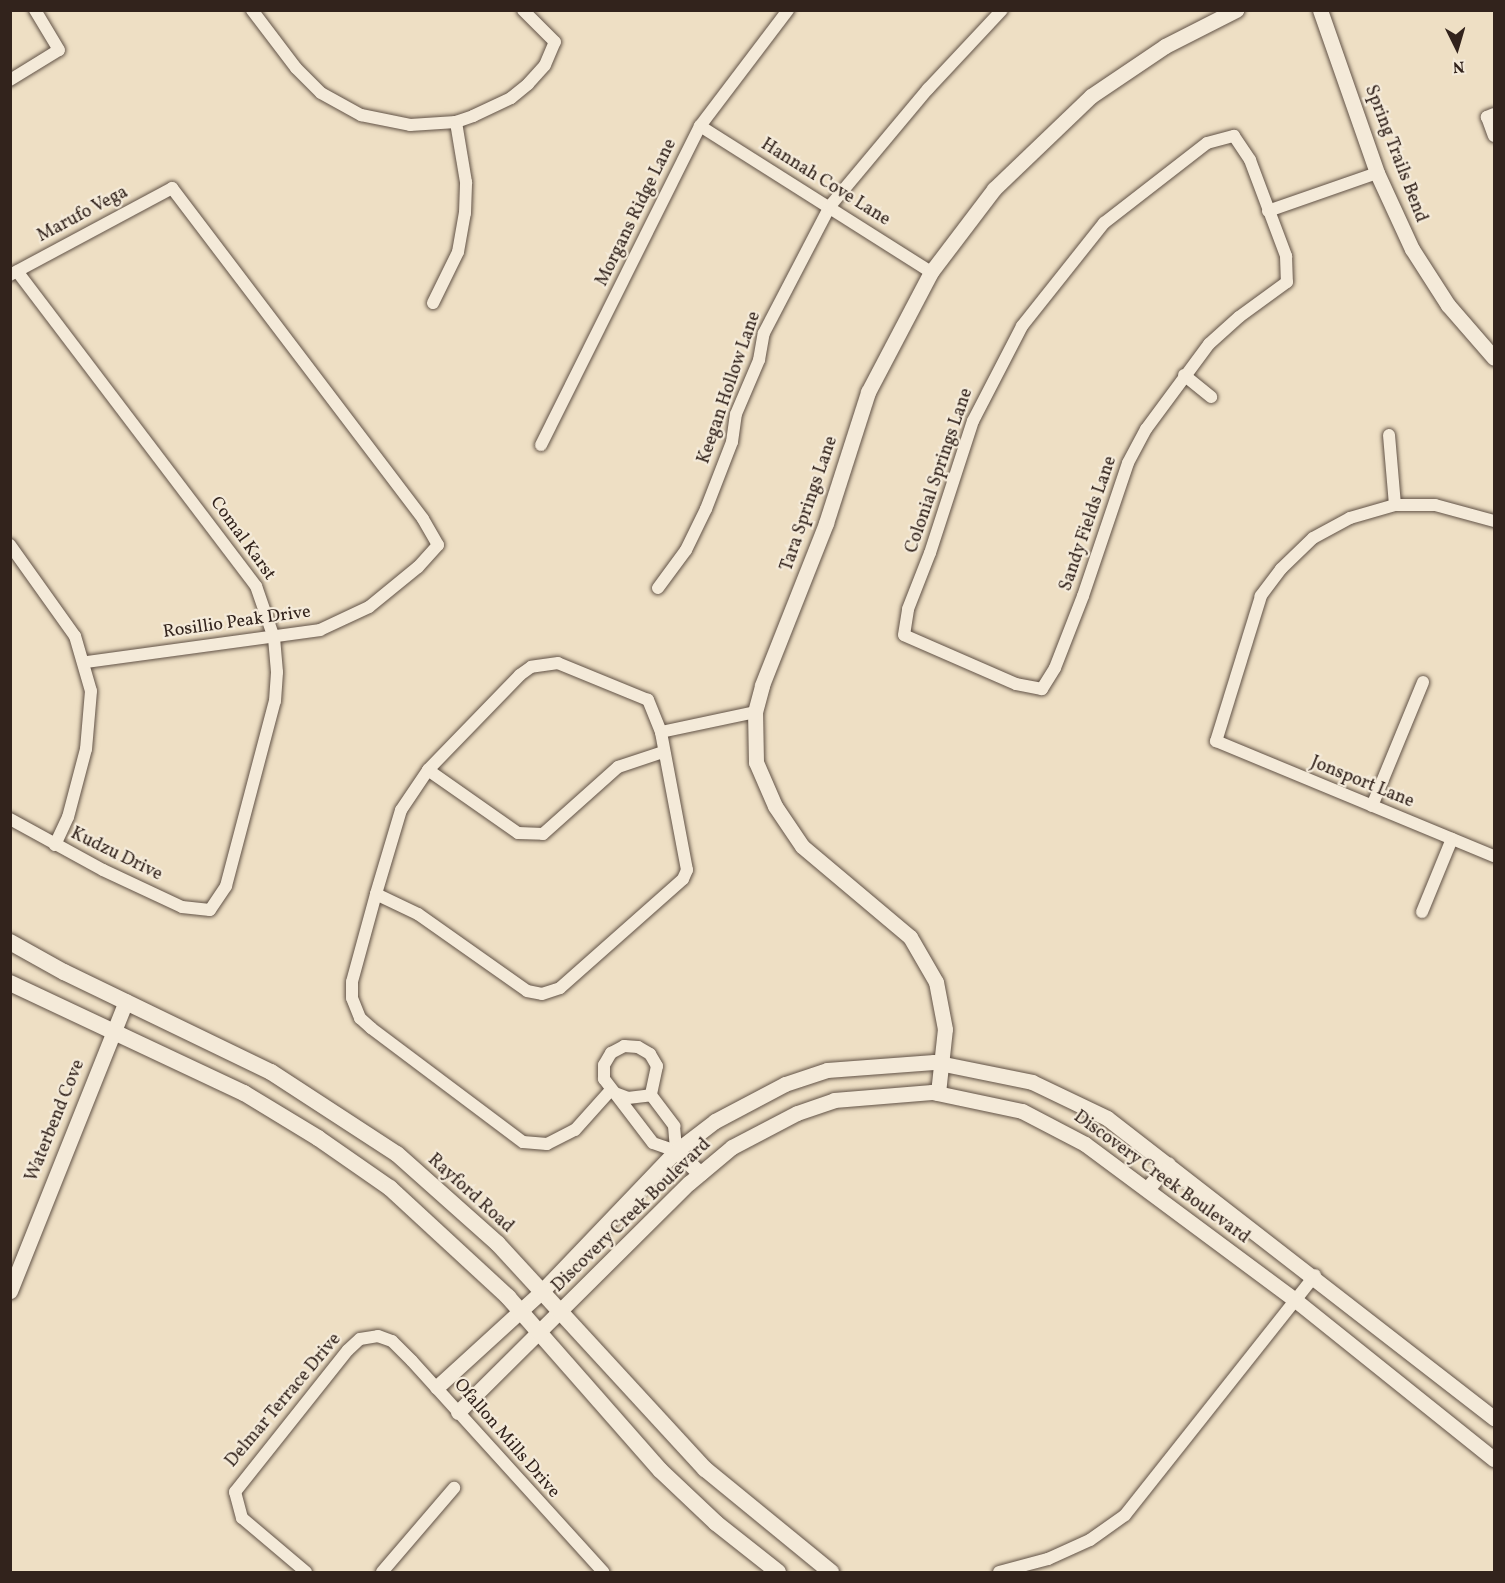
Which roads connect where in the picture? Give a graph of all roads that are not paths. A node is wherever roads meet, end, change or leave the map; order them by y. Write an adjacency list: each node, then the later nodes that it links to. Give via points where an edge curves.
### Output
1 (35, 10): 8 (street, via 59,50)
2 (252, 10): 10 (street, via 296,68 321,93 344,107 384,122)
3 (523, 10): 10 (street, via 555,42 545,65 511,98)
4 (788, 10): 11 (street, Morgans Ridge Lane)
5 (1002, 10): 14 (street, Keegan Hollow Lane, via 928,89)
6 (1236, 10): 16 (street, Tara Springs Lane, via 1165,46 1091,96 994,189)
7 (1320, 10): 13 (street, Spring Trails Bend)
8 (10, 80)
9 (1491, 115): 12 (street)
10 (456, 122): 18 (street, via 466,183 465,213 458,252)
11 (700, 126): 14 (street, Hannah Cove Lane); 23 (street, Morgans Ridge Lane)
12 (1494, 136)
13 (1377, 173): 15 (street); 19 (street, Spring Trails Bend, via 1412,249 1448,305)
14 (830, 206): 16 (street, Hannah Cove Lane); 28 (street, Keegan Hollow Lane, via 764,333 759,360 736,414 732,442 706,509 686,550)
15 (1268, 211): 20 (street, Sandy Fields Lane, via 1287,256 1287,282 1239,316); 32 (street, Colonial Springs Lane, via 1250,160 1234,136 1207,143 1104,223 1022,326 972,421 908,609 904,634 1016,684)
16 (931, 272): 33 (street, Tara Springs Lane, via 868,392 826,523)
17 (14, 273): 27 (street, Marufo Vega, via 172,188 423,519); 29 (street, Comal Karst, via 256,586)
18 (432, 303)
19 (1494, 358)
20 (1184, 375): 21 (street); 32 (street, Sandy Fields Lane, via 1128,463 1079,606 1055,668)
21 (1211, 397)
22 (1389, 435): 24 (street)
23 (541, 445)
24 (1395, 505): 25 (street, via 1435,505); 37 (street, Jonsport Lane, via 1350,518 1313,538 1281,569 1261,597 1246,635 1216,741)
25 (1494, 521)
26 (10, 545): 30 (street, via 60,611)
27 (438, 545): 29 (street, Rosillio Peak Drive, via 418,567 345,620 320,630)
28 (658, 588)
29 (274, 638): 30 (street, Rosillio Peak Drive); 43 (street, Comal Karst, via 275,701 226,886)
30 (86, 662): 40 (street, via 91,720 68,817)
31 (1423, 682): 37 (street)
32 (1042, 689)
33 (755, 712): 34 (street); 49 (street, Tara Springs Lane, via 756,762 775,806 802,846 902,929 928,966 944,1016)
34 (661, 732): 35 (street); 36 (street, via 655,710 639,694 567,665 545,662 520,675)
35 (663, 752): 36 (street, via 618,767 543,834 518,833); 42 (street, via 687,870 683,879 560,988 542,994 527,991 418,914)
36 (428, 770): 42 (street, via 402,810)
37 (1372, 806): 39 (street, Jonsport Lane)
38 (10, 819): 40 (street, Kudzu Drive)
39 (1452, 839): 41 (street, Jonsport Lane); 44 (street)
40 (55, 845): 43 (street, Kudzu Drive, via 182,907)
41 (1494, 856)
42 (376, 894): 50 (street, via 352,982 354,1008 360,1018 523,1142 547,1144 574,1130)
43 (210, 910)
44 (1422, 912)
45 (10, 942): 47 (main road, Rayford Road)
46 (10, 983): 48 (main road)
47 (126, 1001): 48 (street, Waterbend Cove); 59 (main road, Rayford Road, via 272,1072 368,1132 470,1217)
48 (114, 1032): 58 (street, Waterbend Cove); 61 (main road, via 244,1093 364,1169 446,1237)
49 (942, 1063): 51 (street, Tara Springs Lane); 53 (street, Discovery Creek Boulevard, via 869,1064 816,1074 753,1100); 54 (street, Discovery Creek Boulevard, via 987,1070 1062,1094 1107,1118)
50 (610, 1091): 52 (street, via 628,1098); 52 (street, via 604,1079 604,1065 611,1053 624,1046 638,1047 650,1054 657,1066); 53 (street, via 653,1143)
51 (938, 1093): 55 (street, Discovery Creek Boulevard, via 834,1100 768,1127 732,1147); 56 (street, Discovery Creek Boulevard, via 994,1104 1049,1122)
52 (651, 1095): 53 (street, via 674,1126)
53 (675, 1151): 55 (street); 59 (street, Discovery Creek Boulevard)
54 (1168, 1164): 56 (street); 57 (street, Discovery Creek Boulevard)
55 (700, 1173): 62 (street, Discovery Creek Boulevard)
56 (1148, 1188): 60 (street, Discovery Creek Boulevard)
57 (1314, 1275): 60 (street); 67 (street, Discovery Creek Boulevard)
58 (10, 1291)
59 (542, 1291): 61 (street, Discovery Creek Boulevard); 62 (main road, Rayford Road)
60 (1294, 1299): 68 (street, Discovery Creek Boulevard); 75 (street, via 1125,1515 1090,1540 1048,1559)
61 (518, 1309): 63 (main road); 65 (street, Discovery Creek Boulevard)
62 (561, 1311): 63 (street, Discovery Creek Boulevard); 74 (main road, Rayford Road, via 705,1469)
63 (540, 1332): 66 (street, Discovery Creek Boulevard); 73 (main road, via 660,1470 716,1523)
64 (378, 1336): 65 (street, Ofallon Mills Drive, via 392,1341); 70 (street, Delmar Terrace Drive, via 360,1339 348,1350 241,1479 235,1492 235,1506 242,1518)
65 (437, 1388): 66 (street, Ofallon Mills Drive)
66 (458, 1412): 72 (street, Ofallon Mills Drive)
67 (1494, 1418)
68 (1494, 1459)
69 (454, 1488): 71 (street)
70 (306, 1572)
71 (382, 1572)
72 (603, 1572)
73 (778, 1572)
74 (831, 1572)
75 (999, 1572)

